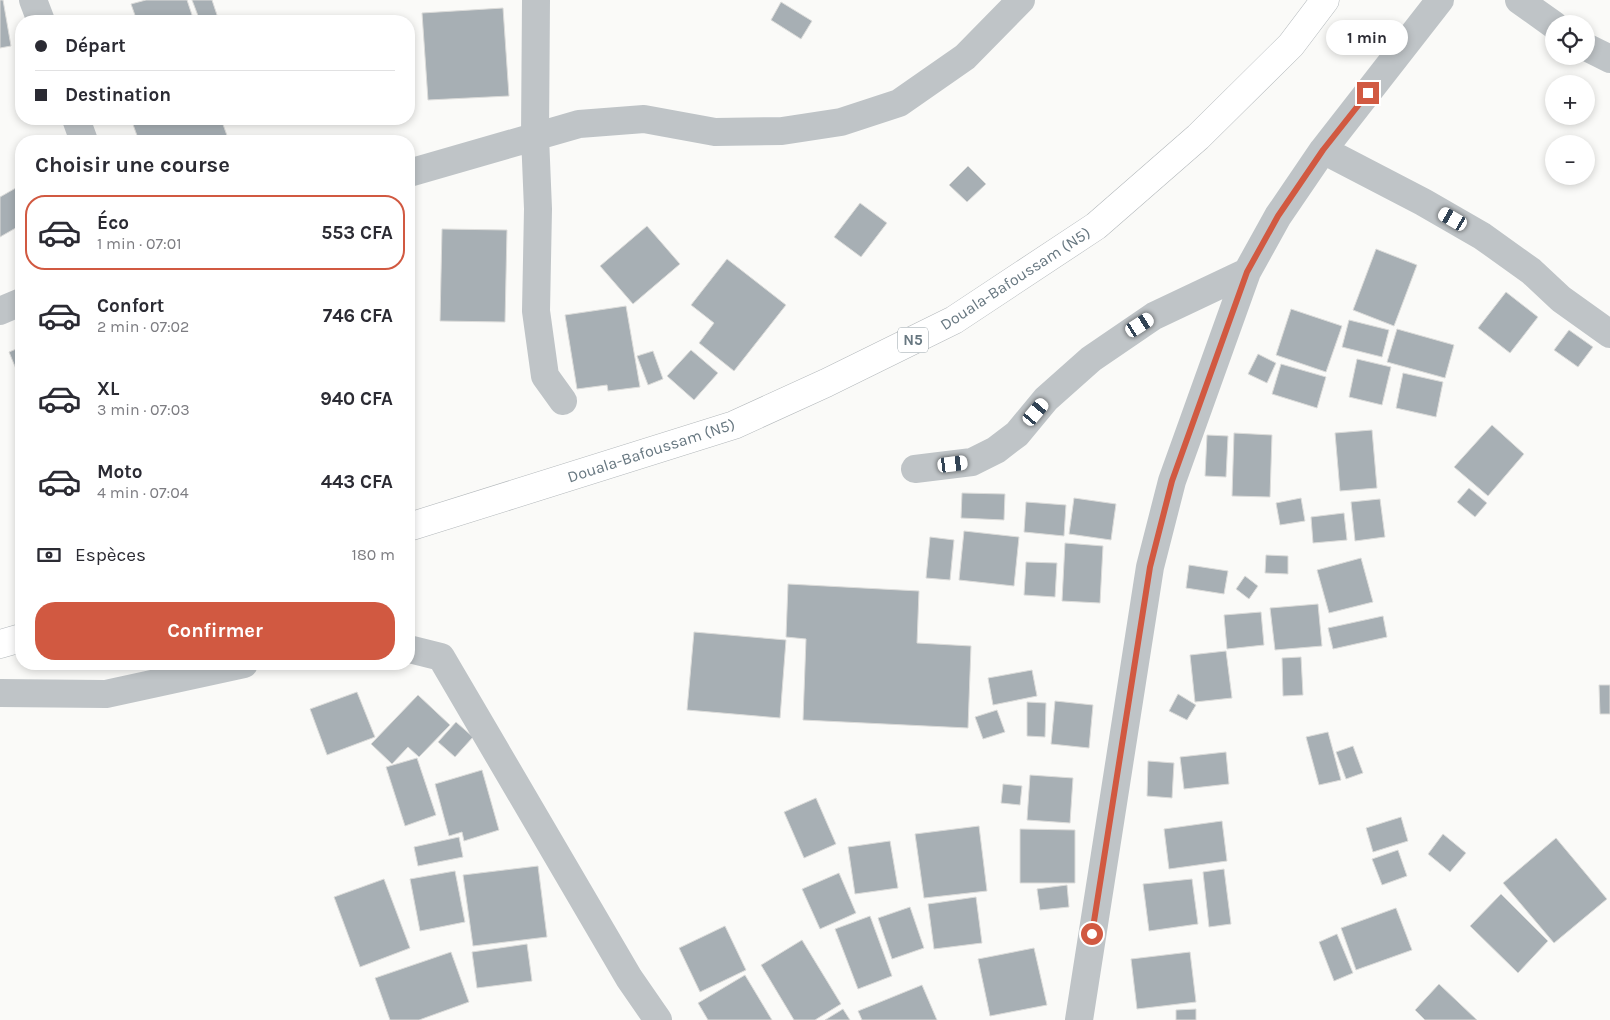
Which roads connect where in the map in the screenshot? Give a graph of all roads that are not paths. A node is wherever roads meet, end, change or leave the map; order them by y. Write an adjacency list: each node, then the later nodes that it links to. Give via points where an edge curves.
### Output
1 (33, 0): 7 (street)
2 (536, 0): 11 (street)
3 (1021, 0): 11 (street, via 965,57 899,103 841,122 782,131 716,132 644,119 579,124)
4 (1325, 0): 20 (highway, Douala-Bafoussam (N5) / N5, via 1285,52 1198,137 1096,226 954,320 734,425)
5 (1440, 0): 12 (street)
6 (1519, 0): 8 (street)
7 (39, 15)
8 (1545, 19)
9 (1595, 52): 10 (street)
10 (1610, 59)
11 (535, 136): 13 (street); 18 (street, via 538,209 536,311 545,376)
12 (1323, 150): 14 (street, via 1278,216); 17 (street, via 1482,236)
13 (415, 171)
14 (1247, 272): 19 (street, via 1154,316 1091,359 1046,399 1017,434 996,450 972,462); 27 (street, via 1172,481 1150,567)
15 (15, 305): 16 (street)
16 (0, 311)
17 (1610, 334)
18 (563, 401)
19 (914, 469)
20 (415, 525)
21 (15, 640): 22 (highway)
22 (0, 644)
23 (415, 650): 26 (street, via 441,657 629,978)
24 (216, 670): 25 (street, via 106,694)
25 (0, 693)
26 (658, 1020)
27 (1079, 1020)

